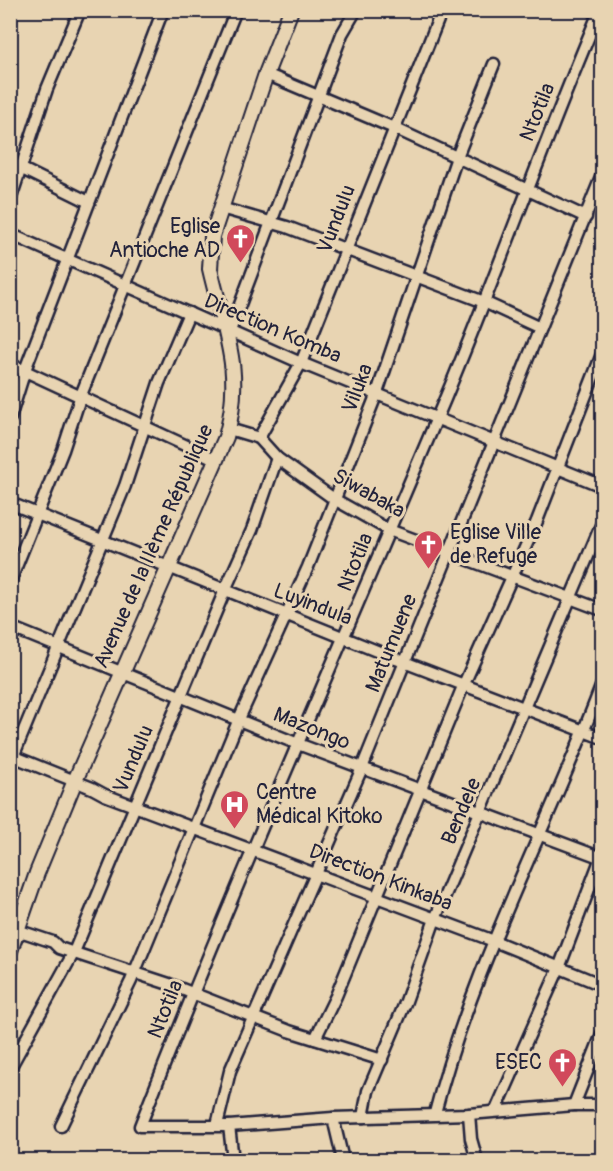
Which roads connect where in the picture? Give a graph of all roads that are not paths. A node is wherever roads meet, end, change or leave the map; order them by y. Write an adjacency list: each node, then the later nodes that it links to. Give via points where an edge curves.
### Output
1 (80, 10): 14 (street, via 47,89)
2 (163, 10): 18 (street)
3 (236, 10): 26 (street)
4 (291, 10): 9 (street, Avenue de la IIème République)
5 (356, 10): 10 (street, via 342,34)
6 (442, 10): 11 (street, Vundulu)
7 (600, 10): 16 (street, Ntotila)
8 (494, 64): 12 (street, Viluka)
9 (266, 74): 10 (street); 19 (street, Avenue de la IIème République)
10 (319, 96): 11 (street); 21 (street)
11 (394, 128): 12 (street); 23 (street, Vundulu)
12 (457, 157): 16 (street); 25 (street, Viluka)
13 (10, 163): 14 (street)
14 (23, 170): 17 (street); 18 (street)
15 (603, 175): 20 (street, Matumuene)
16 (526, 191): 20 (street); 27 (street, Ntotila)
17 (10, 201)
18 (89, 202): 24 (street)
19 (221, 208): 21 (street); 30 (street, Avenue de la IIème République, via 209,252)
20 (586, 217): 29 (street, Matumuene)
21 (270, 223): 23 (street); 30 (street)
22 (10, 234): 24 (street, Direction Komba)
23 (345, 251): 25 (street); 32 (street, Vundulu)
24 (68, 260): 26 (street, Direction Komba); 34 (street)
25 (417, 278): 27 (street); 35 (street, Viluka)
26 (127, 284): 28 (street, Direction Komba); 36 (street)
27 (484, 302): 29 (street); 38 (street, Ntotila)
28 (189, 313): 30 (street, Direction Komba); 39 (street)
29 (540, 328): 42 (street, Matumuene)
30 (227, 333): 32 (street, Direction Komba); 40 (street, Avenue de la IIème République, via 235,376)
31 (603, 354): 45 (street)
32 (301, 363): 35 (street, Direction Komba); 41 (street, Vundulu)
33 (10, 364): 34 (street)
34 (25, 370): 36 (street); 37 (street)
35 (377, 393): 38 (street, Direction Komba); 47 (street, Viluka)
36 (81, 395): 39 (street); 49 (street)
37 (10, 418)
38 (436, 420): 42 (street, Direction Komba); 51 (street, Ntotila)
39 (144, 427): 44 (street); 52 (street)
40 (229, 429): 41 (street); 44 (street, Avenue de la IIème République)
41 (259, 438): 43 (street, Siwabaka)
42 (494, 443): 45 (street, Direction Komba); 53 (street, Matumuene)
43 (277, 458): 47 (street, Siwabaka); 57 (street, Vundulu, via 252,530)
44 (216, 460): 54 (street, Avenue de la IIème République)
45 (556, 466): 46 (street, Direction Komba); 55 (street, via 537,521)
46 (603, 486)
47 (334, 499): 51 (street, Siwabaka); 60 (street, Viluka)
48 (10, 503): 49 (street, Luyindula)
49 (39, 515): 52 (street, Luyindula); 56 (street)
50 (603, 523): 58 (street, Bendele)
51 (389, 530): 53 (street, Siwabaka); 62 (street, Ntotila)
52 (102, 540): 54 (street, Luyindula); 63 (street)
53 (449, 550): 55 (street, Siwabaka); 64 (street, Matumuene)
54 (168, 568): 57 (street, Luyindula); 65 (street, Avenue de la IIème République)
55 (512, 574): 58 (street, Siwabaka); 66 (street)
56 (10, 582)
57 (225, 590): 60 (street, Luyindula); 68 (street, Vundulu)
58 (570, 598): 59 (street, Siwabaka); 69 (street, Bendele)
59 (603, 610)
60 (285, 615): 62 (street, Luyindula); 70 (street, Viluka)
61 (10, 627): 63 (street, Mazongo)
62 (345, 637): 64 (street, Luyindula); 73 (street, Ntotila)
63 (58, 646): 65 (street, Mazongo); 74 (street)
64 (404, 662): 66 (street, Luyindula); 75 (street, Matumuene)
65 (121, 672): 68 (street, Mazongo); 76 (street, Avenue de la IIème République)
66 (464, 684): 69 (street, Luyindula); 77 (street)
67 (603, 684): 71 (street)
68 (181, 696): 70 (street, Mazongo); 78 (street, Vundulu)
69 (525, 707): 71 (street, Luyindula); 79 (street, Bendele)
70 (239, 719): 73 (street, Mazongo); 80 (street, Viluka)
71 (585, 732): 72 (street, Luyindula); 81 (street)
72 (603, 738)
73 (298, 744): 75 (street, Mazongo); 82 (street, Ntotila)
74 (11, 758): 76 (street, Direction Kinkaba)
75 (362, 768): 77 (street, Mazongo); 84 (street, Matumuene)
76 (74, 783): 78 (street, Direction Kinkaba); 88 (street, Avenue de la IIème République)
77 (420, 790): 79 (street, Mazongo); 85 (street)
78 (134, 806): 80 (street, Direction Kinkaba); 89 (street, Vundulu)
79 (481, 814): 81 (street, Mazongo); 86 (street, Bendele)
80 (194, 828): 82 (street, Direction Kinkaba); 91 (street, Viluka)
81 (541, 835): 83 (street, Mazongo); 87 (street)
82 (254, 850): 84 (street, Direction Kinkaba); 93 (street, Ntotila)
83 (602, 857): 90 (street)
84 (316, 874): 85 (street, Direction Kinkaba); 94 (street, Matumuene)
85 (376, 896): 86 (street, Direction Kinkaba); 96 (street)
86 (435, 919): 87 (street, Direction Kinkaba); 97 (street, Bendele)
87 (494, 941): 90 (street, Direction Kinkaba); 102 (street)
88 (12, 945): 89 (street, via 22,932)
89 (74, 952): 91 (street); 98 (street, Vundulu)
90 (558, 968): 92 (street, Direction Kinkaba); 101 (street)
91 (134, 972): 93 (street); 107 (street, Viluka)
92 (603, 986)
93 (192, 994): 94 (street); 106 (street, Ntotila, via 140,1126)
94 (252, 1017): 96 (street); 106 (street, Matumuene, via 230,1071)
95 (603, 1034): 99 (street)
96 (315, 1039): 97 (street)
97 (382, 1060): 104 (street, Bendele, via 368,1091)
98 (10, 1068)
99 (574, 1105): 100 (street); 101 (street)
100 (603, 1105)
101 (496, 1110): 103 (street)
102 (435, 1113): 103 (street); 104 (street)
103 (469, 1114): 111 (street)
104 (363, 1117): 105 (street)
105 (333, 1118): 108 (street); 110 (street)
106 (217, 1125): 108 (street)
107 (61, 1126)
108 (229, 1126): 109 (street)
109 (233, 1161)
110 (343, 1161)
111 (477, 1161)

